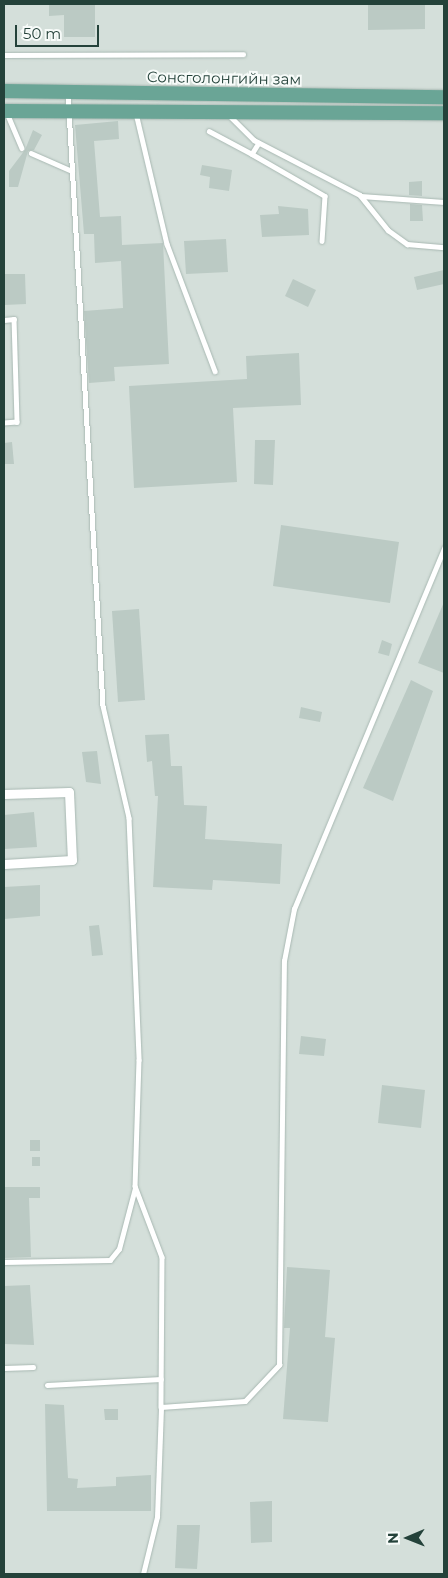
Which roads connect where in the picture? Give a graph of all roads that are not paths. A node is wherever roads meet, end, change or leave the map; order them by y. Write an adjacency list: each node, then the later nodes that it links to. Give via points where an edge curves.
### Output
1 (243, 54): 2 (lane)
2 (4, 55)
3 (4, 92): 4 (main road, Сонсголонгийн зам)
4 (68, 92): 5 (main road, Сонсголонгийн зам); 8 (lane)
5 (444, 97)
6 (5, 111): 8 (main road); 13 (lane)
7 (225, 111): 9 (main road); 10 (main road); 12 (lane)
8 (69, 112): 9 (main road); 16 (lane)
9 (136, 112): 22 (lane, via 168,244)
10 (444, 113)
11 (209, 131): 15 (lane)
12 (259, 143): 15 (lane); 17 (lane)
13 (22, 148)
14 (31, 154): 16 (lane)
15 (252, 154): 19 (lane, via 325,196)
16 (72, 170): 27 (lane, via 103,706 128,818 140,1060)
17 (360, 196): 18 (lane); 20 (lane, via 388,230 407,244)
18 (444, 202)
19 (322, 241)
20 (444, 247)
21 (4, 320): 23 (lane, via 14,319 17,422)
22 (215, 371)
23 (4, 423)
24 (444, 548): 33 (lane, via 294,909 284,961 279,1365 245,1401)
25 (4, 794): 26 (street, via 68,792 72,860)
26 (4, 864)
27 (135, 1186): 28 (lane, via 119,1249 110,1260); 31 (lane, via 162,1258)
28 (4, 1262)
29 (32, 1367): 30 (lane)
30 (4, 1368)
31 (161, 1379): 32 (lane); 33 (lane)
32 (47, 1384)
33 (161, 1407): 34 (lane, via 156,1517)
34 (143, 1574)

